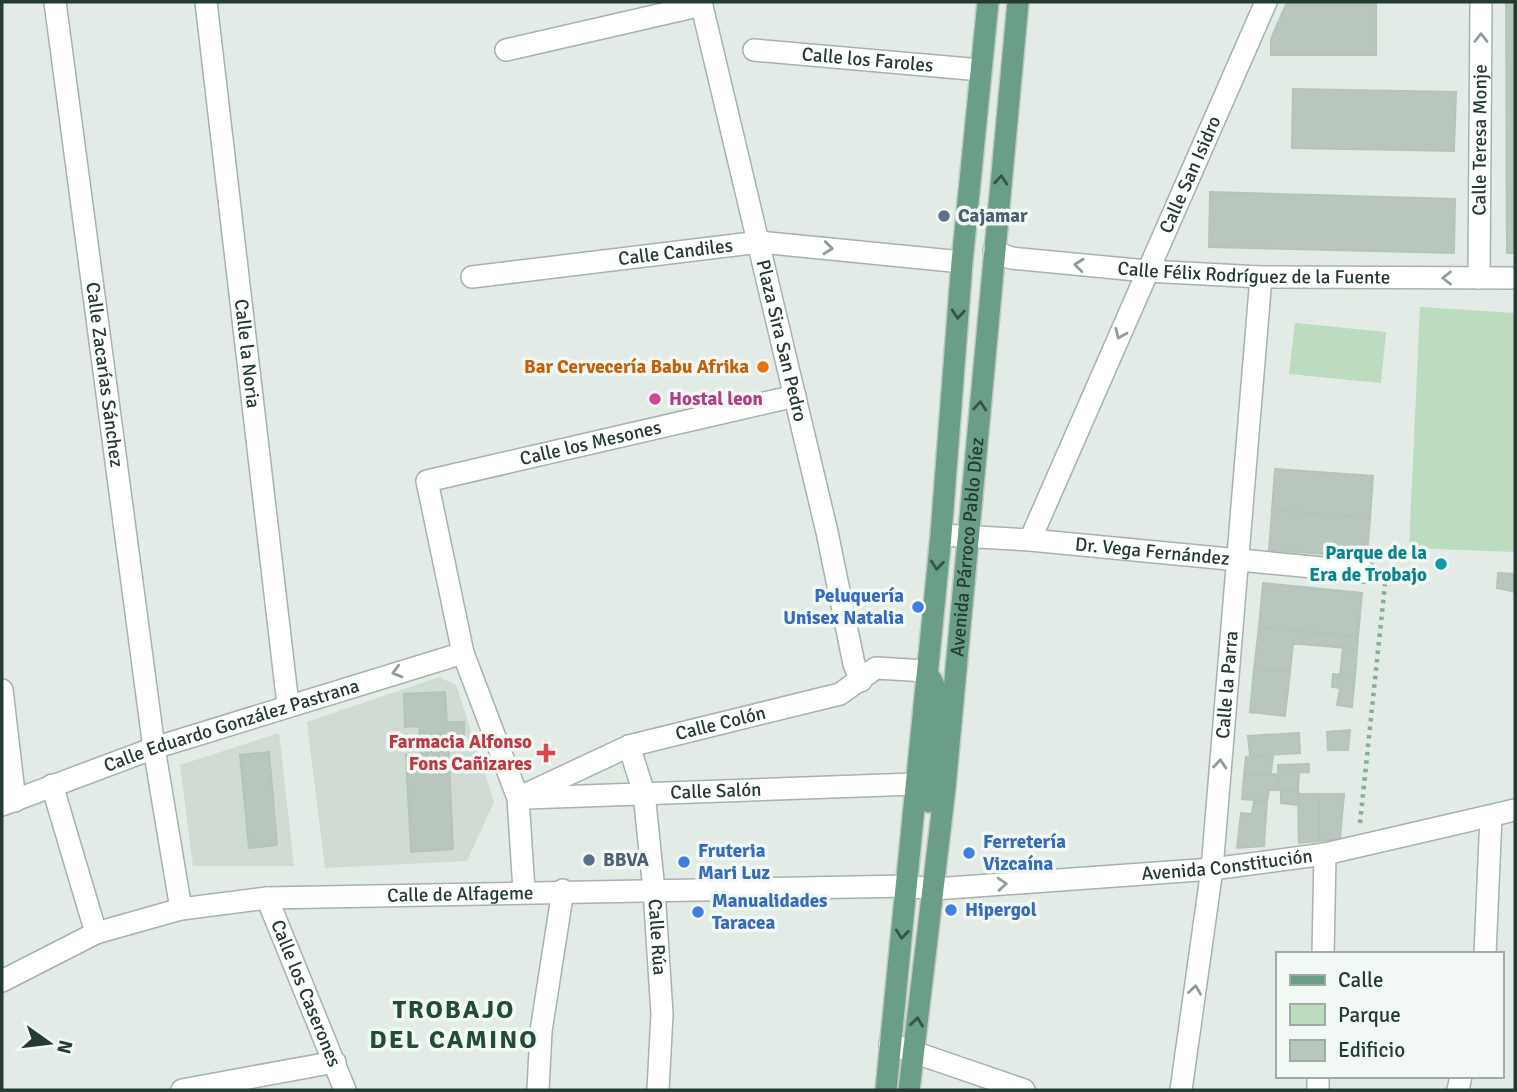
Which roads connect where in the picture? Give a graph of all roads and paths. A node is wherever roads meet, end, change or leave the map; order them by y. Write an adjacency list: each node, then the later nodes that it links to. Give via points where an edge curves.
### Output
1 (55, 2): 32 (street, Calle Zacarías Sánchez)
2 (205, 2): 30 (street, Calle la Noria)
3 (988, 2): 10 (main road, Avenida Párroco Pablo Díez)
4 (1018, 2): 12 (main road, Avenida Párroco Pablo Díez, one-way to 4)
5 (1266, 2): 14 (street, Calle San Isidro)
6 (1481, 2): 17 (street, Calle Teresa Monje, one-way to 6)
7 (701, 3): 8 (street); 11 (street, Plaza Sira San Pedro)
8 (506, 50)
9 (754, 50): 10 (street, Calle los Faroles)
10 (981, 70): 13 (main road, Avenida Párroco Pablo Díez)
11 (760, 242): 13 (street, Calle Candiles, one-way to 13); 15 (street, Calle Candiles); 19 (street, Plaza Sira San Pedro)
12 (994, 251): 14 (street, Calle Félix Rodríguez de la Fuente, one-way to 12, via 1011,258); 21 (main road, Avenida Párroco Pablo Díez, one-way to 12)
13 (962, 262): 20 (main road, Avenida Párroco Pablo Díez, one-way to 20)
14 (1147, 271): 16 (street, Calle Félix Rodríguez de la Fuente); 22 (street, Calle San Isidro, one-way to 22)
15 (472, 277)
16 (1261, 277): 17 (street, Calle Félix Rodríguez de la Fuente, one-way to 16); 23 (street, Calle la Parra)
17 (1479, 278): 18 (street, Calle Félix Rodríguez de la Fuente)
18 (1515, 278)
19 (795, 396): 26 (street, Calle los Mesones, via 427,481); 28 (street, Plaza Sira San Pedro)
20 (941, 534): 21 (street, Dr. Vega Fernández); 27 (main road, Avenida Párroco Pablo Díez, one-way to 27)
21 (968, 534): 22 (street, Dr. Vega Fernández); 44 (main road, Avenida Párroco Pablo Díez)
22 (1030, 540): 23 (street, Dr. Vega Fernández)
23 (1237, 559): 24 (street, Dr. Vega Fernández); 42 (street, Calle la Parra, one-way to 23)
24 (1365, 572)
25 (1385, 582): 40 (path)
26 (463, 653): 30 (street, Calle Eduardo González Pastrana, one-way to 30); 36 (street)
27 (927, 671): 28 (street, Calle Colón, via 876,668); 33 (main road, Avenida Párroco Pablo Díez); 44 (main road, via 938,695 926,844)
28 (861, 681): 31 (street, Calle Colón, via 840,694)
29 (2, 690): 37 (street)
30 (288, 705): 32 (street, Calle Eduardo González Pastrana)
31 (629, 746): 35 (street, Calle Rúa); 36 (street, Calle Colón)
32 (154, 748): 34 (street, Calle Eduardo González Pastrana); 49 (street, Calle Zacarías Sánchez)
33 (914, 784): 35 (street, Calle Salón); 43 (main road, Avenida Párroco Pablo Díez)
34 (52, 785): 37 (street, Calle Eduardo González Pastrana); 50 (street)
35 (644, 793): 36 (street, Calle Salón); 46 (street, Calle Rúa)
36 (518, 798): 47 (street)
37 (8, 803)
38 (1515, 810): 39 (street, Avenida Constitución)
39 (1491, 816): 40 (street, Avenida Constitución); 52 (street)
40 (1357, 847): 41 (street, Avenida Constitución)
41 (1325, 855): 42 (street, Avenida Constitución); 51 (street)
42 (1212, 869): 44 (street, Avenida Constitución, one-way to 42); 64 (street, Calle la Parra, one-way to 42)
43 (907, 886): 44 (street, Calle de Alfageme); 46 (street, Calle de Alfageme); 54 (main road, Avenida Párroco Pablo Díez, one-way to 54)
44 (934, 889): 55 (main road, Avenida Párroco Pablo Díez, one-way to 44)
45 (563, 890): 46 (street, Calle de Alfageme); 47 (street, Calle de Alfageme); 59 (street, via 541,1031)
46 (654, 890): 60 (street, Calle Rúa, via 662,1014)
47 (524, 891): 48 (street, Calle de Alfageme)
48 (267, 898): 49 (street, Calle de Alfageme); 56 (street, Calle los Caserones)
49 (181, 909): 50 (street, Calle de Alfageme)
50 (96, 933): 53 (street, Calle de Alfageme)
51 (1323, 952)
52 (1485, 952)
53 (2, 981)
54 (890, 1044): 55 (street); 61 (main road, Avenida Párroco Pablo Díez)
55 (913, 1051): 62 (main road, Avenida Párroco Pablo Díez); 63 (street)
56 (335, 1062): 57 (street); 58 (street, Calle los Caserones)
57 (182, 1090)
58 (345, 1090)
59 (538, 1090)
60 (658, 1090)
61 (886, 1090)
62 (909, 1090)
63 (1024, 1090)
64 (1181, 1090)

